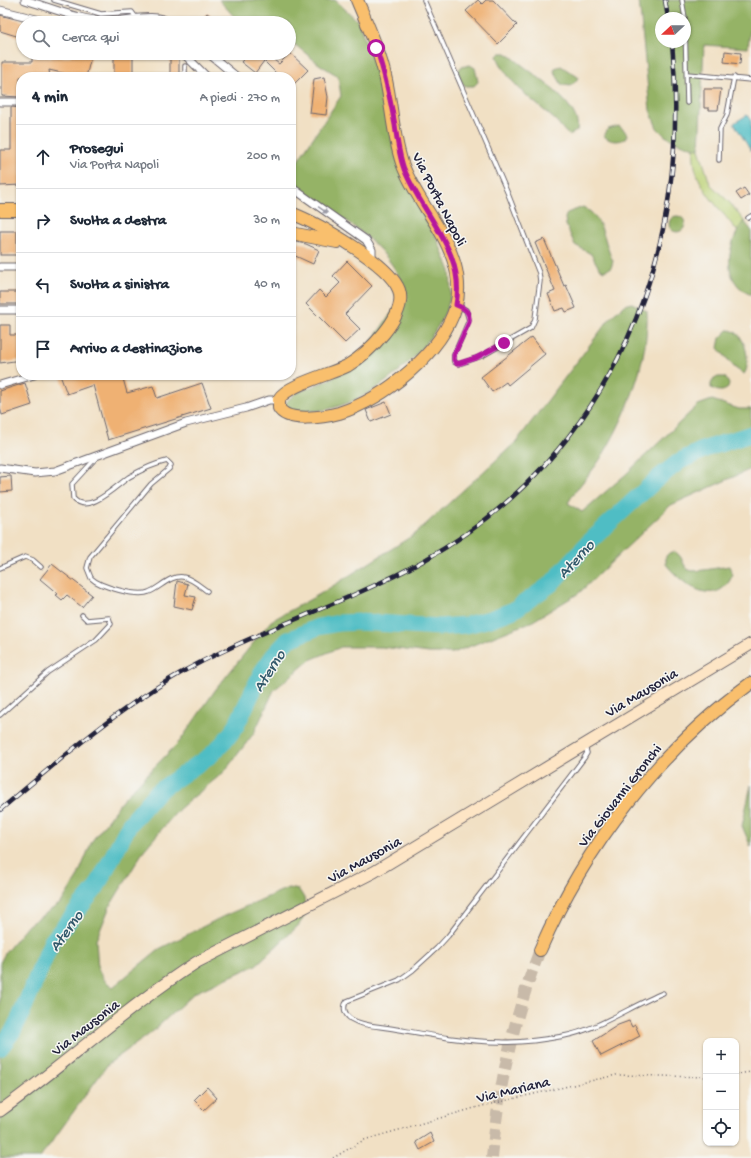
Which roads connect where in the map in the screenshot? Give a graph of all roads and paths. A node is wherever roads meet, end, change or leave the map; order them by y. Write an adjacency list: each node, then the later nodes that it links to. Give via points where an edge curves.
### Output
1 (25, 0): 9 (street)
2 (54, 0): 10 (lane, via 101,14 132,12)
3 (358, 0): 34 (main road, Via Porta Napoli, via 384,72 402,164 445,240 453,260 458,288)
4 (424, 0): 34 (lane, via 521,225 540,279 535,319 531,328 482,356 460,364 454,362 454,355 469,320 466,310)
5 (682, 0): 7 (lane)
6 (0, 10): 8 (street)
7 (683, 12)
8 (24, 16)
9 (79, 16)
10 (136, 16)
11 (686, 48): 18 (lane)
12 (189, 60): 16 (street)
13 (216, 60): 17 (street)
14 (184, 66): 15 (lane)
15 (185, 72)
16 (202, 72)
17 (231, 72)
18 (687, 74): 19 (lane); 23 (lane)
19 (734, 77): 20 (lane); 24 (lane, via 727,115 720,129)
20 (751, 80)
21 (0, 102): 22 (street)
22 (16, 102)
23 (687, 103)
24 (719, 160)
25 (296, 191): 31 (street, one-way to 31, via 366,240 372,250)
26 (0, 210): 27 (main road)
27 (16, 210)
28 (296, 215): 30 (main road)
29 (296, 234): 30 (main road, via 336,242)
30 (354, 249): 31 (main road)
31 (372, 259): 39 (main road, via 388,274 399,291 399,304 388,328 354,362 289,389)
32 (0, 267): 33 (street)
33 (16, 267)
34 (456, 305): 39 (main road, Via Porta Napoli, via 445,328 424,356 403,377 371,399 343,412 314,418 284,413 279,408)
35 (0, 310): 36 (street)
36 (16, 310)
37 (17, 380): 38 (street)
38 (0, 385)
39 (279, 400): 40 (street, via 269,400 186,423)
40 (97, 457): 41 (street, via 55,472); 44 (lane, via 72,484 73,498 81,504 98,500 129,477 150,466 167,461 171,465 151,484 90,557 87,568 91,578 109,586 142,594 153,591 174,578 182,577)
41 (0, 468)
42 (41, 567): 43 (lane, via 25,557)
43 (0, 568)
44 (206, 591)
45 (82, 615): 48 (lane, via 87,620 109,618 111,624 96,640 48,672)
46 (751, 644): 49 (main road, Via Mausonia)
47 (751, 683): 50 (main road, Via Giovanni Gronchi, via 691,733 634,796 580,872 557,912)
48 (0, 715)
49 (584, 745): 51 (lane, via 587,752 584,758 448,936 404,977 347,1001 344,1006 346,1014 350,1019 363,1024 406,1031 492,1042 525,1041 557,1038 580,1032); 55 (main road, Via Mausonia, via 374,872 184,970)
50 (540, 950)
51 (663, 993)
52 (751, 1072): 53 (path)
53 (739, 1074)
54 (703, 1077): 56 (path, Via Mariana, via 616,1075 478,1107 364,1140)
55 (0, 1111)
56 (334, 1158)

